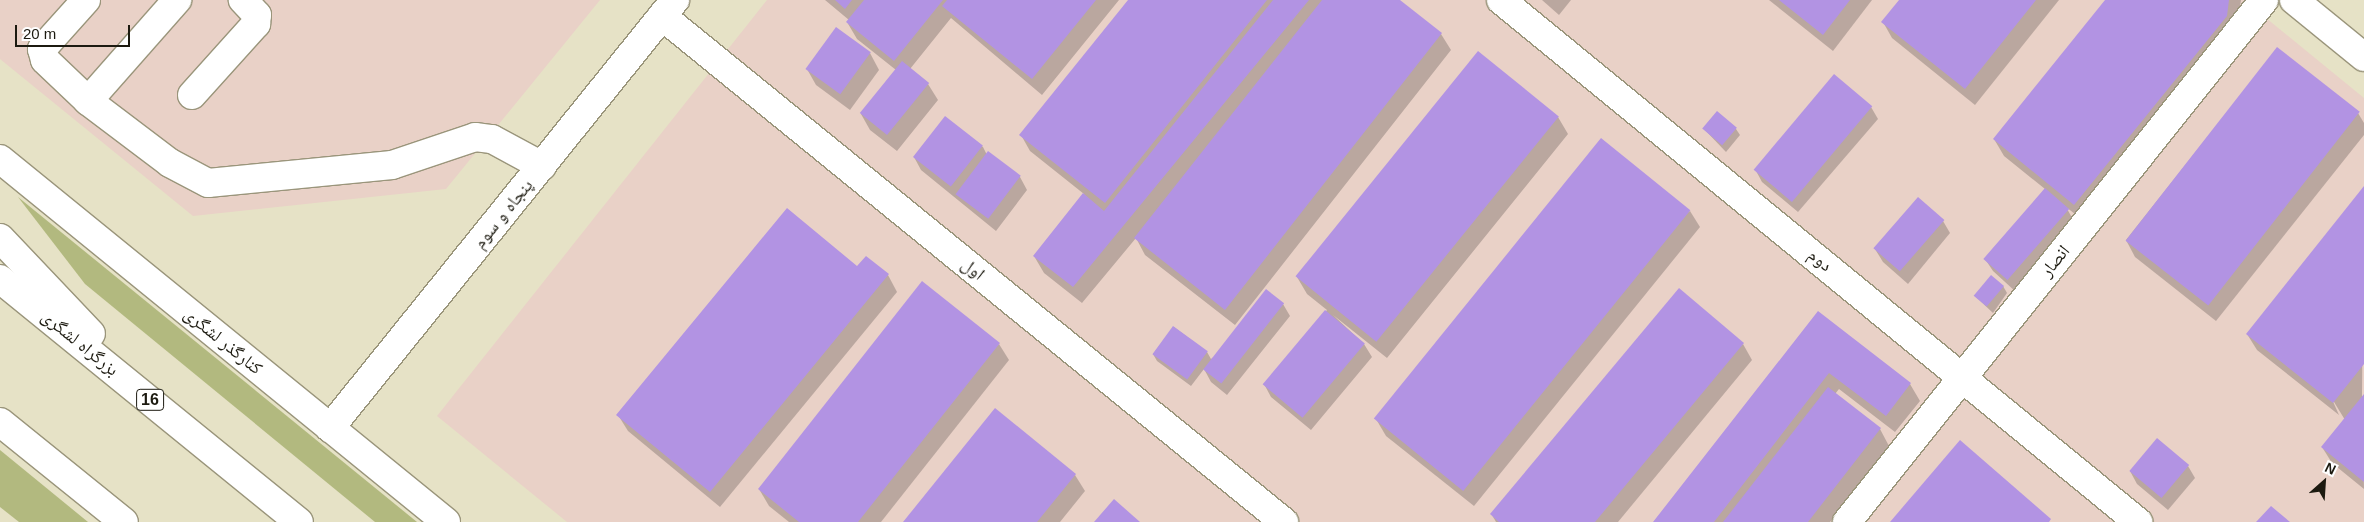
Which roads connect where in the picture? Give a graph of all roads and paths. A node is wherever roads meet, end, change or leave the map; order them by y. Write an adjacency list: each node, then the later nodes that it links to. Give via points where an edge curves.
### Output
1 (86, 0): 10 (main road, via 42,49 46,60)
2 (177, 0): 10 (main road)
3 (243, 0): 9 (main road, via 257,15 256,24)
4 (1500, 0): 15 (main road, دوم)
5 (2264, 0): 15 (main road, انصار)
6 (2294, 0): 8 (main road)
7 (668, 8): 12 (main road, پنجاه و سوم); 22 (main road, اول)
8 (2364, 56)
9 (192, 95)
10 (88, 101): 12 (main road, via 170,163 208,183 392,165 475,137 492,139)
11 (0, 159): 18 (main road, کنارگذر لشگری)
12 (542, 166): 18 (main road, پنجاه و سوم)
13 (0, 238): 16 (main road)
14 (0, 279): 16 (main road, بزرگراه لشگری / 16)
15 (1962, 377): 23 (main road, انصار); 24 (main road, دوم)
16 (166, 413): 20 (main road, بزرگراه لشگری / 16)
17 (0, 422): 19 (main road)
18 (330, 428): 21 (main road, کنارگذر لشگری)
19 (124, 522)
20 (298, 522)
21 (446, 522)
22 (1284, 522)
23 (1847, 522)
24 (2138, 522)

